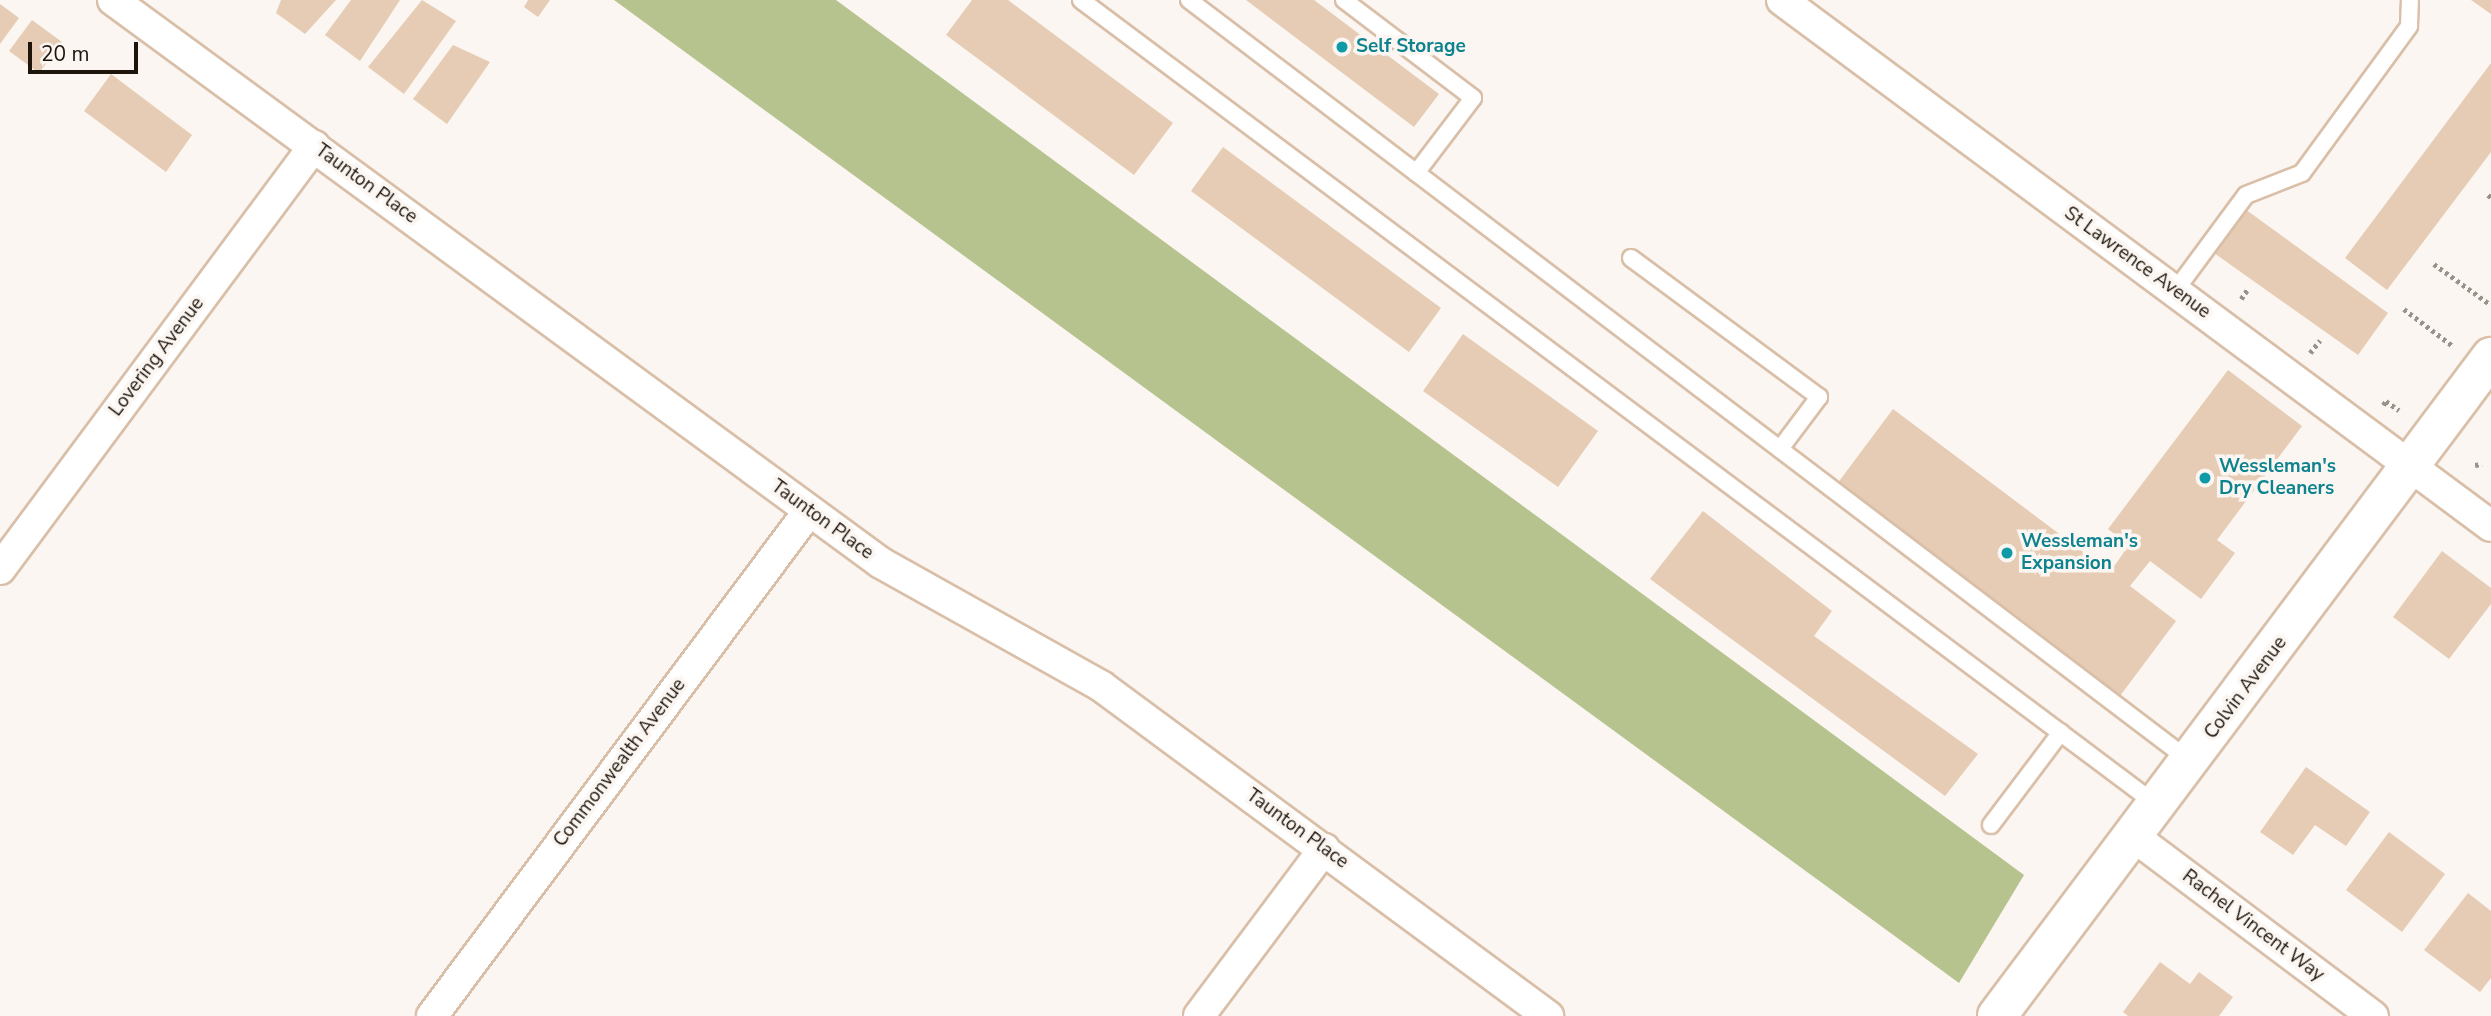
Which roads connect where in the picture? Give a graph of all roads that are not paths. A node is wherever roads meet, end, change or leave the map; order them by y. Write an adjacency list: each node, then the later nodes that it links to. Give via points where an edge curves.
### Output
1 (113, 0): 7 (street, Taunton Place)
2 (1081, 0): 17 (lane)
3 (1189, 0): 8 (lane)
4 (1344, 0): 8 (lane, via 1473,98)
5 (1782, 0): 10 (street, St Lawrence Avenue)
6 (2410, 0): 10 (lane, via 2409,26 2302,173 2246,195)
7 (314, 146): 14 (street, Taunton Place); 16 (street, Lovering Avenue)
8 (1416, 173): 12 (lane)
9 (1630, 258): 12 (lane, via 1819,397)
10 (2175, 291): 13 (street, St Lawrence Avenue)
11 (2491, 357): 13 (street, Colvin Avenue)
12 (1780, 449): 18 (lane)
13 (2411, 465): 15 (street, St Lawrence Avenue); 18 (street, Colvin Avenue)
14 (809, 511): 22 (street, Taunton Place, via 881,563 1101,686); 23 (street, Commonwealth Avenue)
15 (2491, 526)
16 (0, 569)
17 (2061, 732): 19 (lane); 20 (lane)
18 (2190, 761): 19 (street, Colvin Avenue)
19 (2157, 804): 21 (street, Colvin Avenue)
20 (1991, 825)
21 (2133, 836): 26 (street, Colvin Avenue); 27 (street, Rachel Vincent Way)
22 (1324, 849): 24 (street); 25 (street, Taunton Place)
23 (432, 1016)
24 (1199, 1016)
25 (1548, 1016)
26 (1997, 1016)
27 (2373, 1016)

